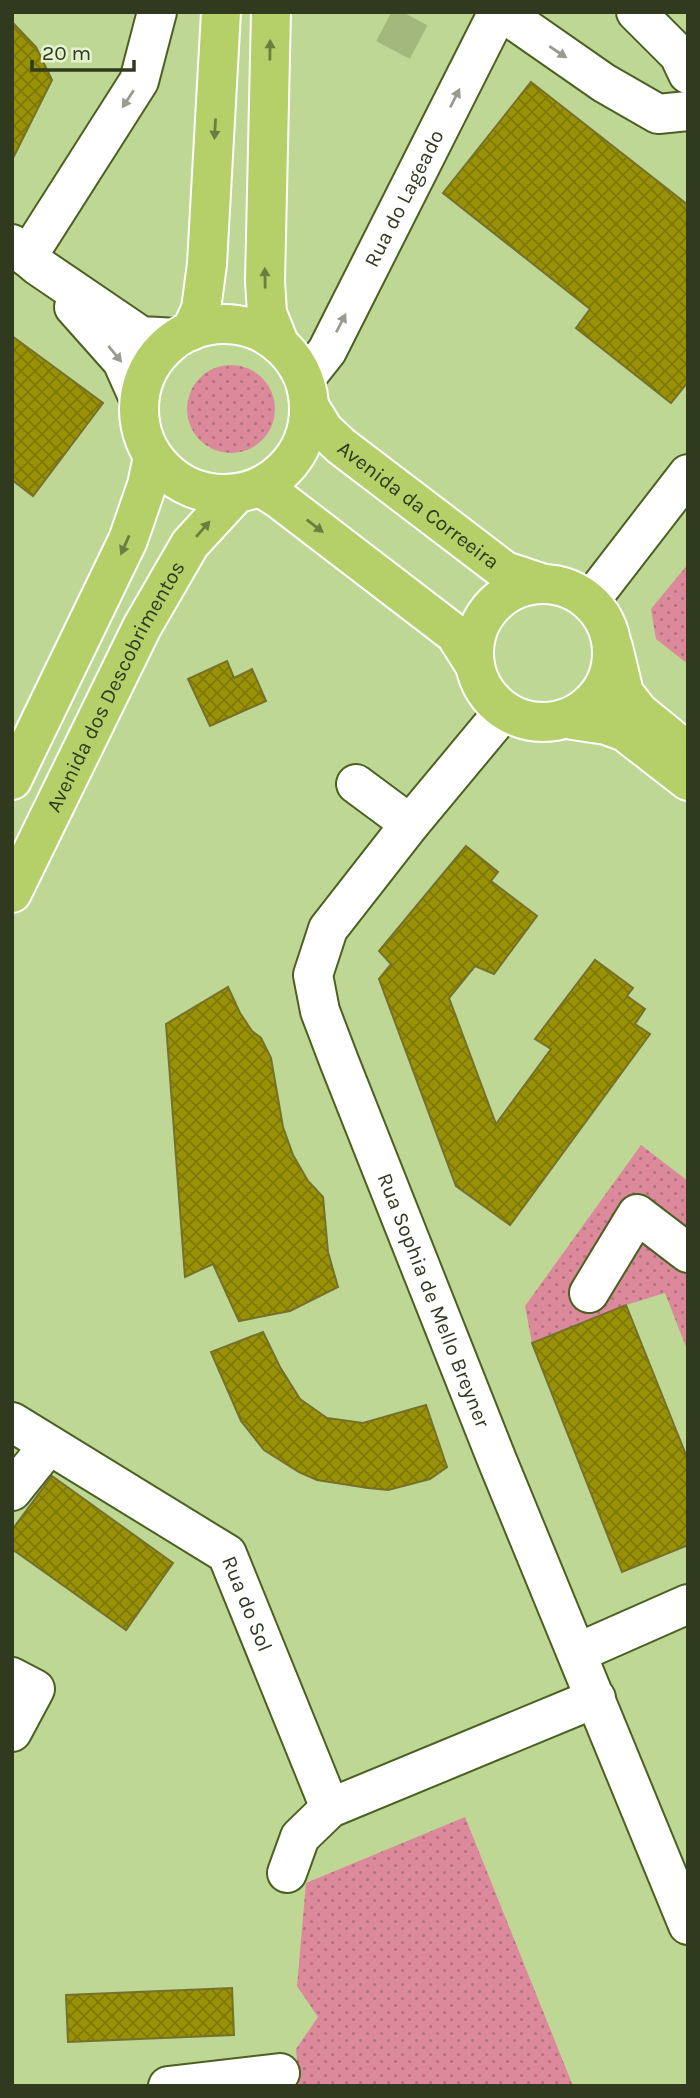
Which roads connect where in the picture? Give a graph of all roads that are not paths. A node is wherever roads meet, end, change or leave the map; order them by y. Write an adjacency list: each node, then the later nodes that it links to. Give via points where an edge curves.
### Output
1 (157, 12): 8 (street, one-way to 8, via 139,81)
2 (221, 12): 9 (main road, one-way to 9, via 207,264 201,309)
3 (271, 12): 10 (main road, one-way to 3, via 267,313 265,281)
4 (500, 12): 7 (street, one-way to 7, via 658,114); 11 (street, Rua do Lageado, one-way to 4)
5 (636, 12): 6 (street, via 679,55)
6 (688, 74)
7 (688, 111)
8 (26, 256): 9 (street, via 141,336); 12 (street, one-way to 12, via 122,361)
9 (184, 335): 10 (main road, via 213,324 237,325 259,331); 12 (main road, via 159,355)
10 (279, 344): 11 (main road, via 294,360)
11 (307, 393): 15 (main road, via 306,431 297,454 280,473); 16 (main road, Avenida da Correeira, via 332,438 505,572)
12 (139, 399): 13 (main road, via 144,439)
13 (153, 457): 15 (main road, via 169,475 189,487 212,494); 23 (main road, one-way to 23, via 128,540)
14 (688, 474): 17 (street)
15 (248, 490): 19 (main road, one-way to 19, via 279,499 455,634); 27 (main road, Avenida dos Descobrimentos, one-way to 15, via 142,627 190,544)
16 (541, 583): 17 (main road, via 578,592); 19 (main road, via 501,598 485,615 476,633)
17 (590, 601): 18 (main road)
18 (612, 640): 21 (main road, via 612,668 602,690 583,711); 22 (main road, via 624,693 639,712)
19 (474, 664): 20 (main road, via 485,691)
20 (504, 711): 21 (main road, via 536,723); 26 (street, Rua Sophia de Mello Breyner)
21 (566, 719): 24 (main road, via 625,732)
22 (688, 752)
23 (12, 780)
24 (688, 781)
25 (356, 784): 26 (street)
26 (410, 824): 34 (street, Rua Sophia de Mello Breyner, via 328,929 313,975 320,1011)
27 (12, 893)
28 (688, 1253): 29 (street, via 636,1214)
29 (589, 1293)
30 (12, 1422): 31 (street, Rua do Sol)
31 (49, 1444): 32 (street); 38 (street, Rua do Sol, via 227,1554)
32 (12, 1491)
33 (688, 1604): 34 (street)
34 (577, 1653): 36 (street, Rua Sophia de Mello Breyner)
35 (12, 1676): 37 (street, via 35,1689)
36 (596, 1698): 38 (street); 40 (street, Rua Sophia de Mello Breyner)
37 (12, 1732)
38 (330, 1808): 39 (street, via 300,1837)
39 (287, 1873)
40 (688, 1925)
41 (280, 2073): 42 (street)
42 (168, 2086)

